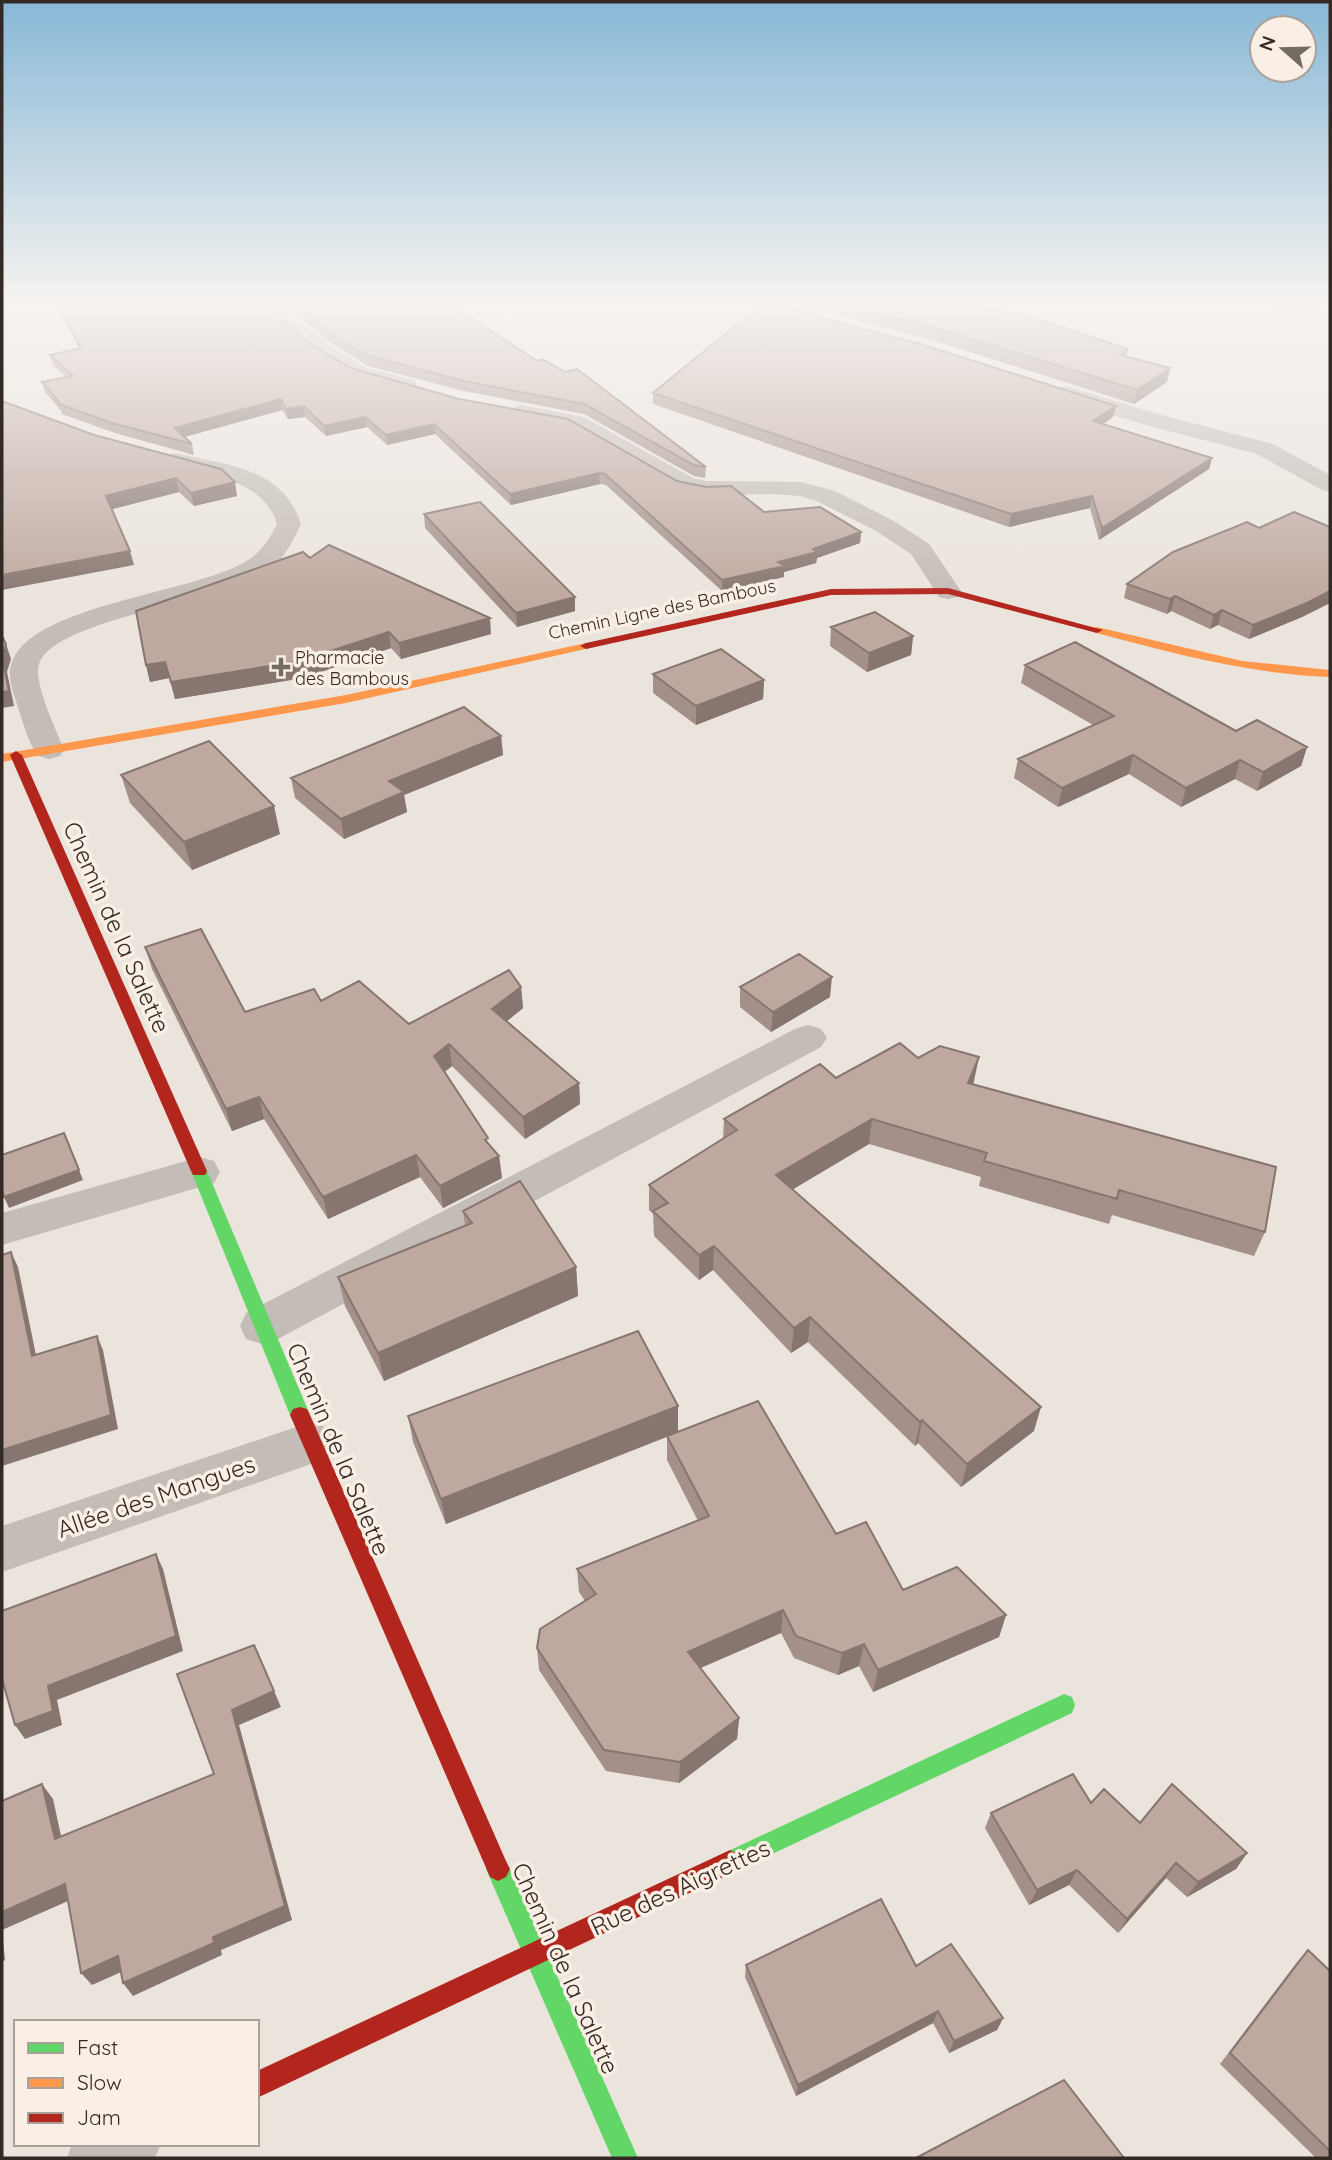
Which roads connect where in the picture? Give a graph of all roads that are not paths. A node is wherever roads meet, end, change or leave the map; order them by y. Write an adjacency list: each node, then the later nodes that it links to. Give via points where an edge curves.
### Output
1 (1093, 401): 4 (street, via 1265,449)
2 (499, 407): 5 (street, via 576,422 686,484 801,489 826,496 920,549)
3 (157, 455): 7 (street, via 267,489 283,505 289,524 278,546 259,565 196,591 85,621 33,649 24,676)
4 (1330, 485)
5 (948, 591): 6 (street, Chemin Ligne des Bambous, via 1182,652 1297,673); 7 (street, Chemin Ligne des Bambous, via 831,592 346,699)
6 (1330, 674)
7 (49, 750): 8 (street, Chemin Ligne des Bambous)
8 (9, 757): 10 (street, Chemin de la Salette)
9 (808, 1038): 12 (street)
10 (200, 1172): 11 (street); 12 (street, Chemin de la Salette)
11 (2, 1228)
12 (262, 1326): 13 (street, Chemin de la Salette)
13 (311, 1444): 14 (street, Allée des Mangues); 16 (street, Chemin de la Salette)
14 (2, 1549)
15 (1064, 1705): 16 (street, Rue des Aigrettes)
16 (536, 1956): 17 (street, Rue des Aigrettes); 20 (street, Chemin de la Salette)
17 (259, 2084)
18 (125, 2146): 19 (street)
19 (99, 2158)
20 (625, 2158)

